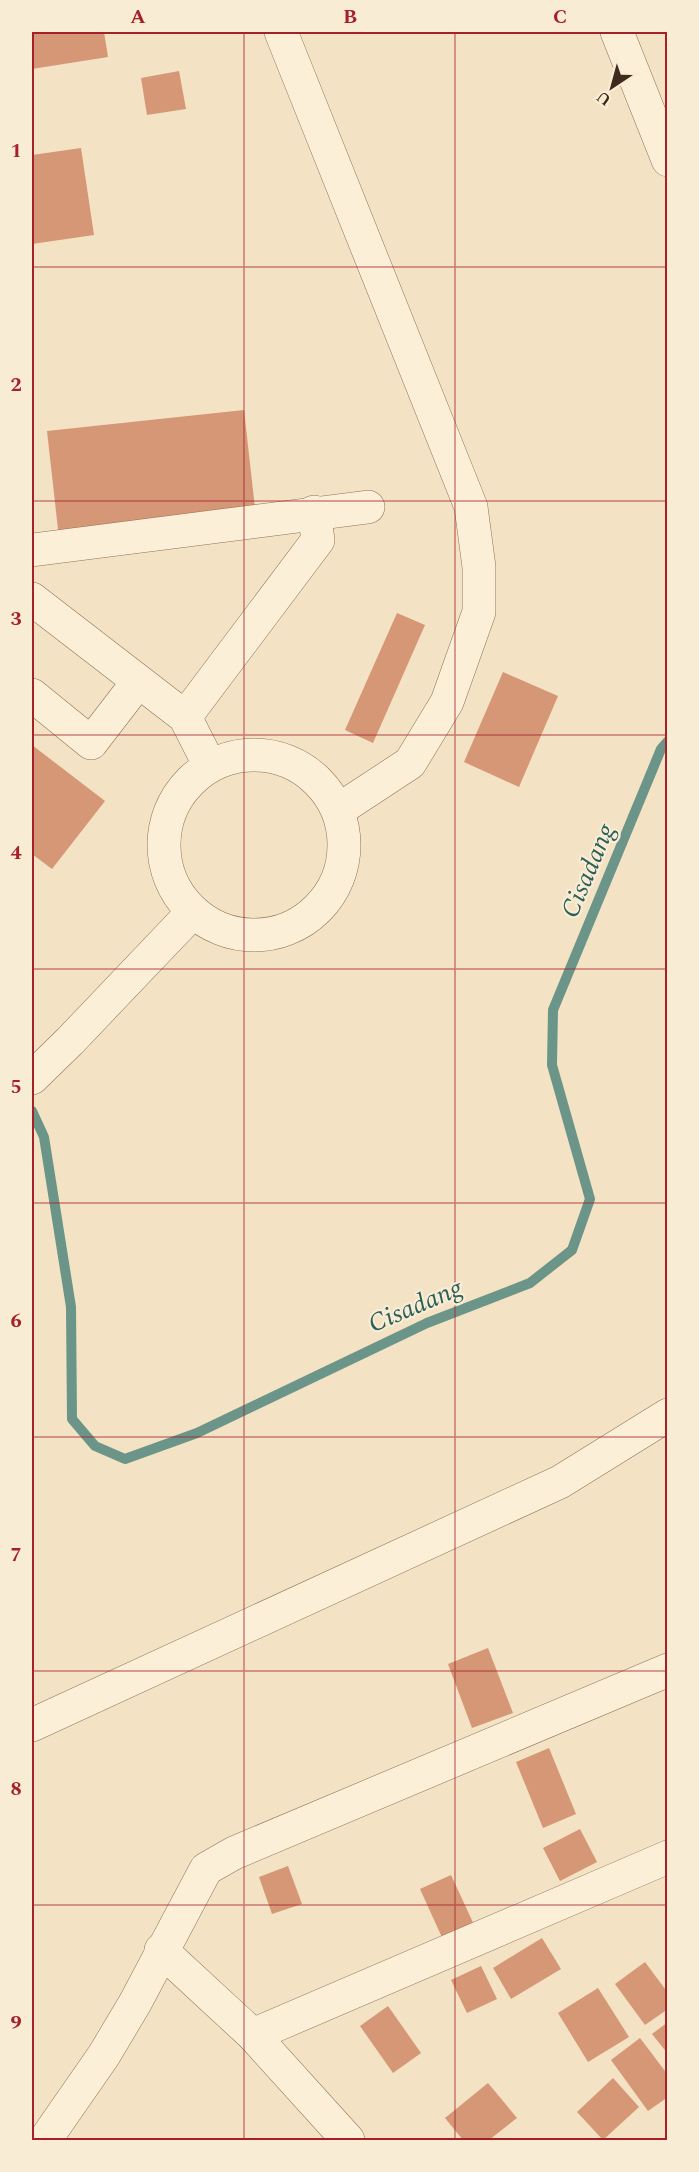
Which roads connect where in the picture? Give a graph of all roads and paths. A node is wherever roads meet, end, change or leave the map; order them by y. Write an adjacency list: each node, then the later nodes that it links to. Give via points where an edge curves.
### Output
1 (281, 32): 12 (street, via 471,507 479,567 479,612 447,702 410,763)
2 (617, 32): 3 (street)
3 (668, 160)
4 (368, 507): 5 (street)
5 (314, 512): 6 (street); 10 (street, via 318,540)
6 (32, 550)
7 (32, 599): 8 (street)
8 (138, 682): 9 (street, via 91,742); 10 (street)
9 (32, 695)
10 (185, 717): 11 (street)
11 (209, 764): 12 (street, via 259,753 308,769); 13 (street, via 177,794 163,835 168,877)
12 (340, 809): 13 (street, via 346,858 326,904 286,932 237,936)
13 (192, 913): 14 (street)
14 (32, 1078)
15 (668, 1415): 17 (street, via 560,1482)
16 (668, 1670): 19 (street, via 234,1853 206,1869)
17 (32, 1725)
18 (668, 1857): 20 (street)
19 (161, 1950): 20 (street); 21 (street, via 120,2029)
20 (253, 2035): 22 (street)
21 (47, 2140)
22 (348, 2140)

